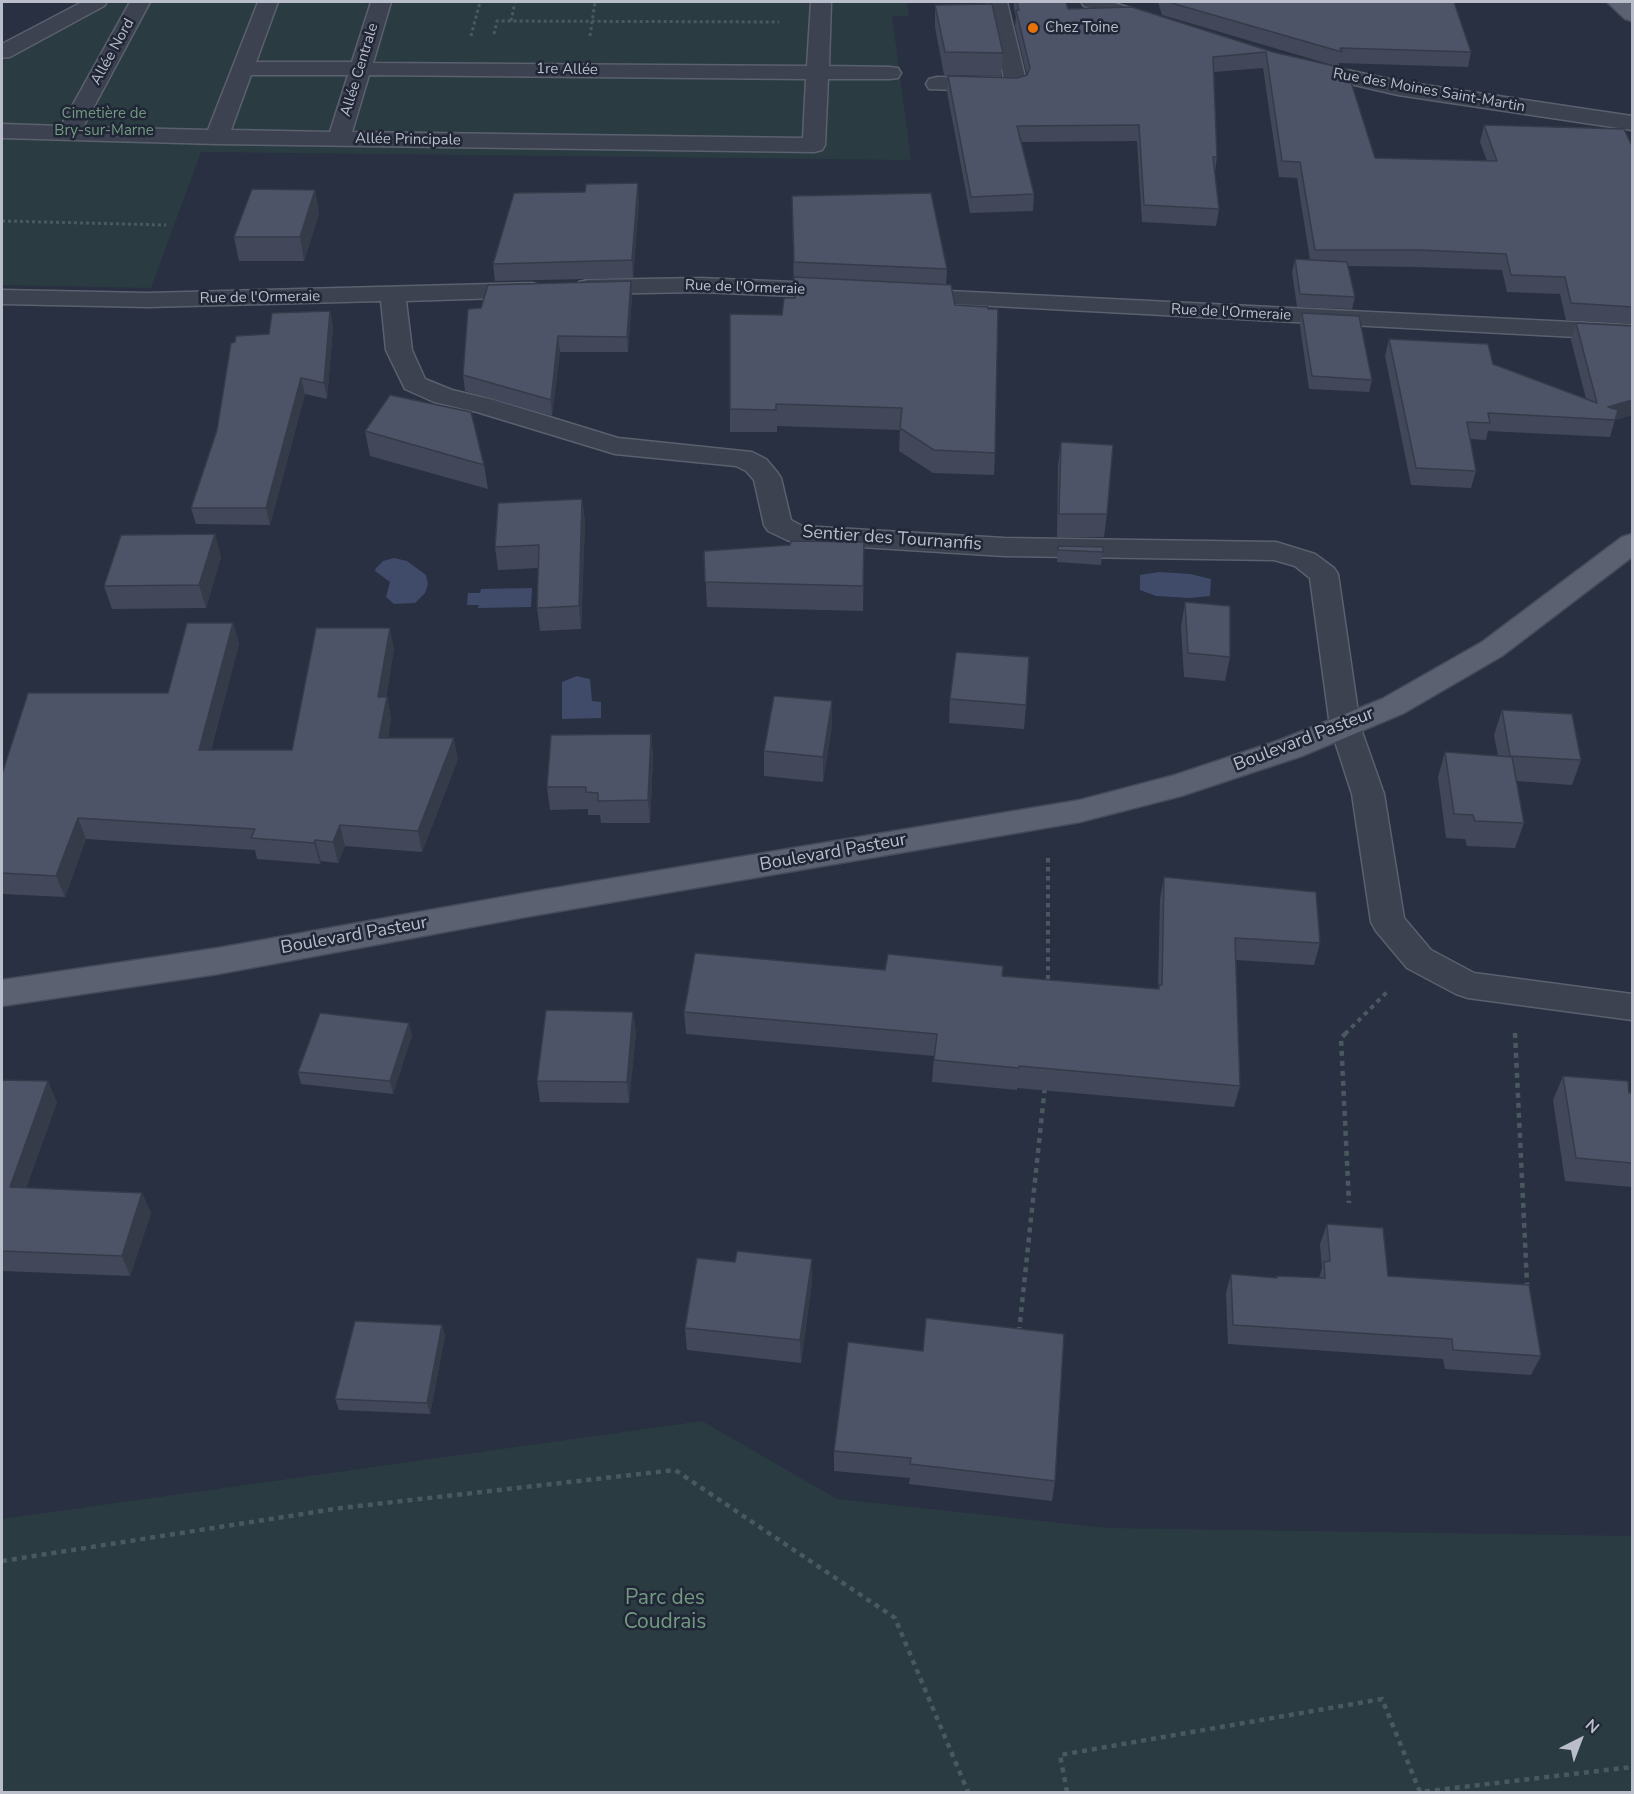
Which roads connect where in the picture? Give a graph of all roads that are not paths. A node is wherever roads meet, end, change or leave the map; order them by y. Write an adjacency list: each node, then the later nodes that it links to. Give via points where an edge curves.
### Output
1 (97, 2): 11 (street)
2 (140, 2): 20 (street, Allée Nord)
3 (268, 2): 13 (street)
4 (381, 2): 14 (street, Allée Centrale)
5 (997, 2): 17 (street, via 1016,85)
6 (1091, 2): 10 (street)
7 (1617, 2): 9 (main road)
8 (820, 12): 15 (street)
9 (1632, 15)
10 (1169, 26)
11 (2, 52)
12 (1290, 63): 18 (street, Rue des Moines Saint-Martin, via 1398,88)
13 (243, 68): 14 (street, 1re Allée); 21 (street)
14 (360, 69): 15 (street, 1re Allée); 22 (street, Allée Centrale)
15 (818, 72): 16 (street, 1re Allée); 22 (street, Allée Principale, via 814,145)
16 (890, 73)
17 (937, 84)
18 (1632, 123)
19 (8, 131): 20 (street, Allée Principale); 23 (street)
20 (68, 133): 21 (street, Allée Principale)
21 (217, 137): 22 (street, Allée Principale)
22 (339, 139)
23 (2, 154)
24 (393, 295): 25 (street, Rue de l'Ormeraie, via 148,300); 26 (street, Rue de l'Ormeraie, via 700,285); 29 (street, Sentier des Tournanfis, via 399,350 414,384 442,396 615,446 742,458 756,465 767,478 778,525 797,534 1004,547 1276,551 1305,560 1324,574)
25 (2, 297)
26 (1632, 333)
27 (1632, 520): 28 (main road, Boulevard Pasteur)
28 (1621, 551): 29 (main road, Boulevard Pasteur, via 1492,649 1393,706)
29 (1345, 726): 30 (main road, Boulevard Pasteur, via 1181,786 1080,811 218,961); 31 (street, via 1368,794 1388,922 1419,959 1468,985)
30 (2, 993)
31 (1632, 1006)

